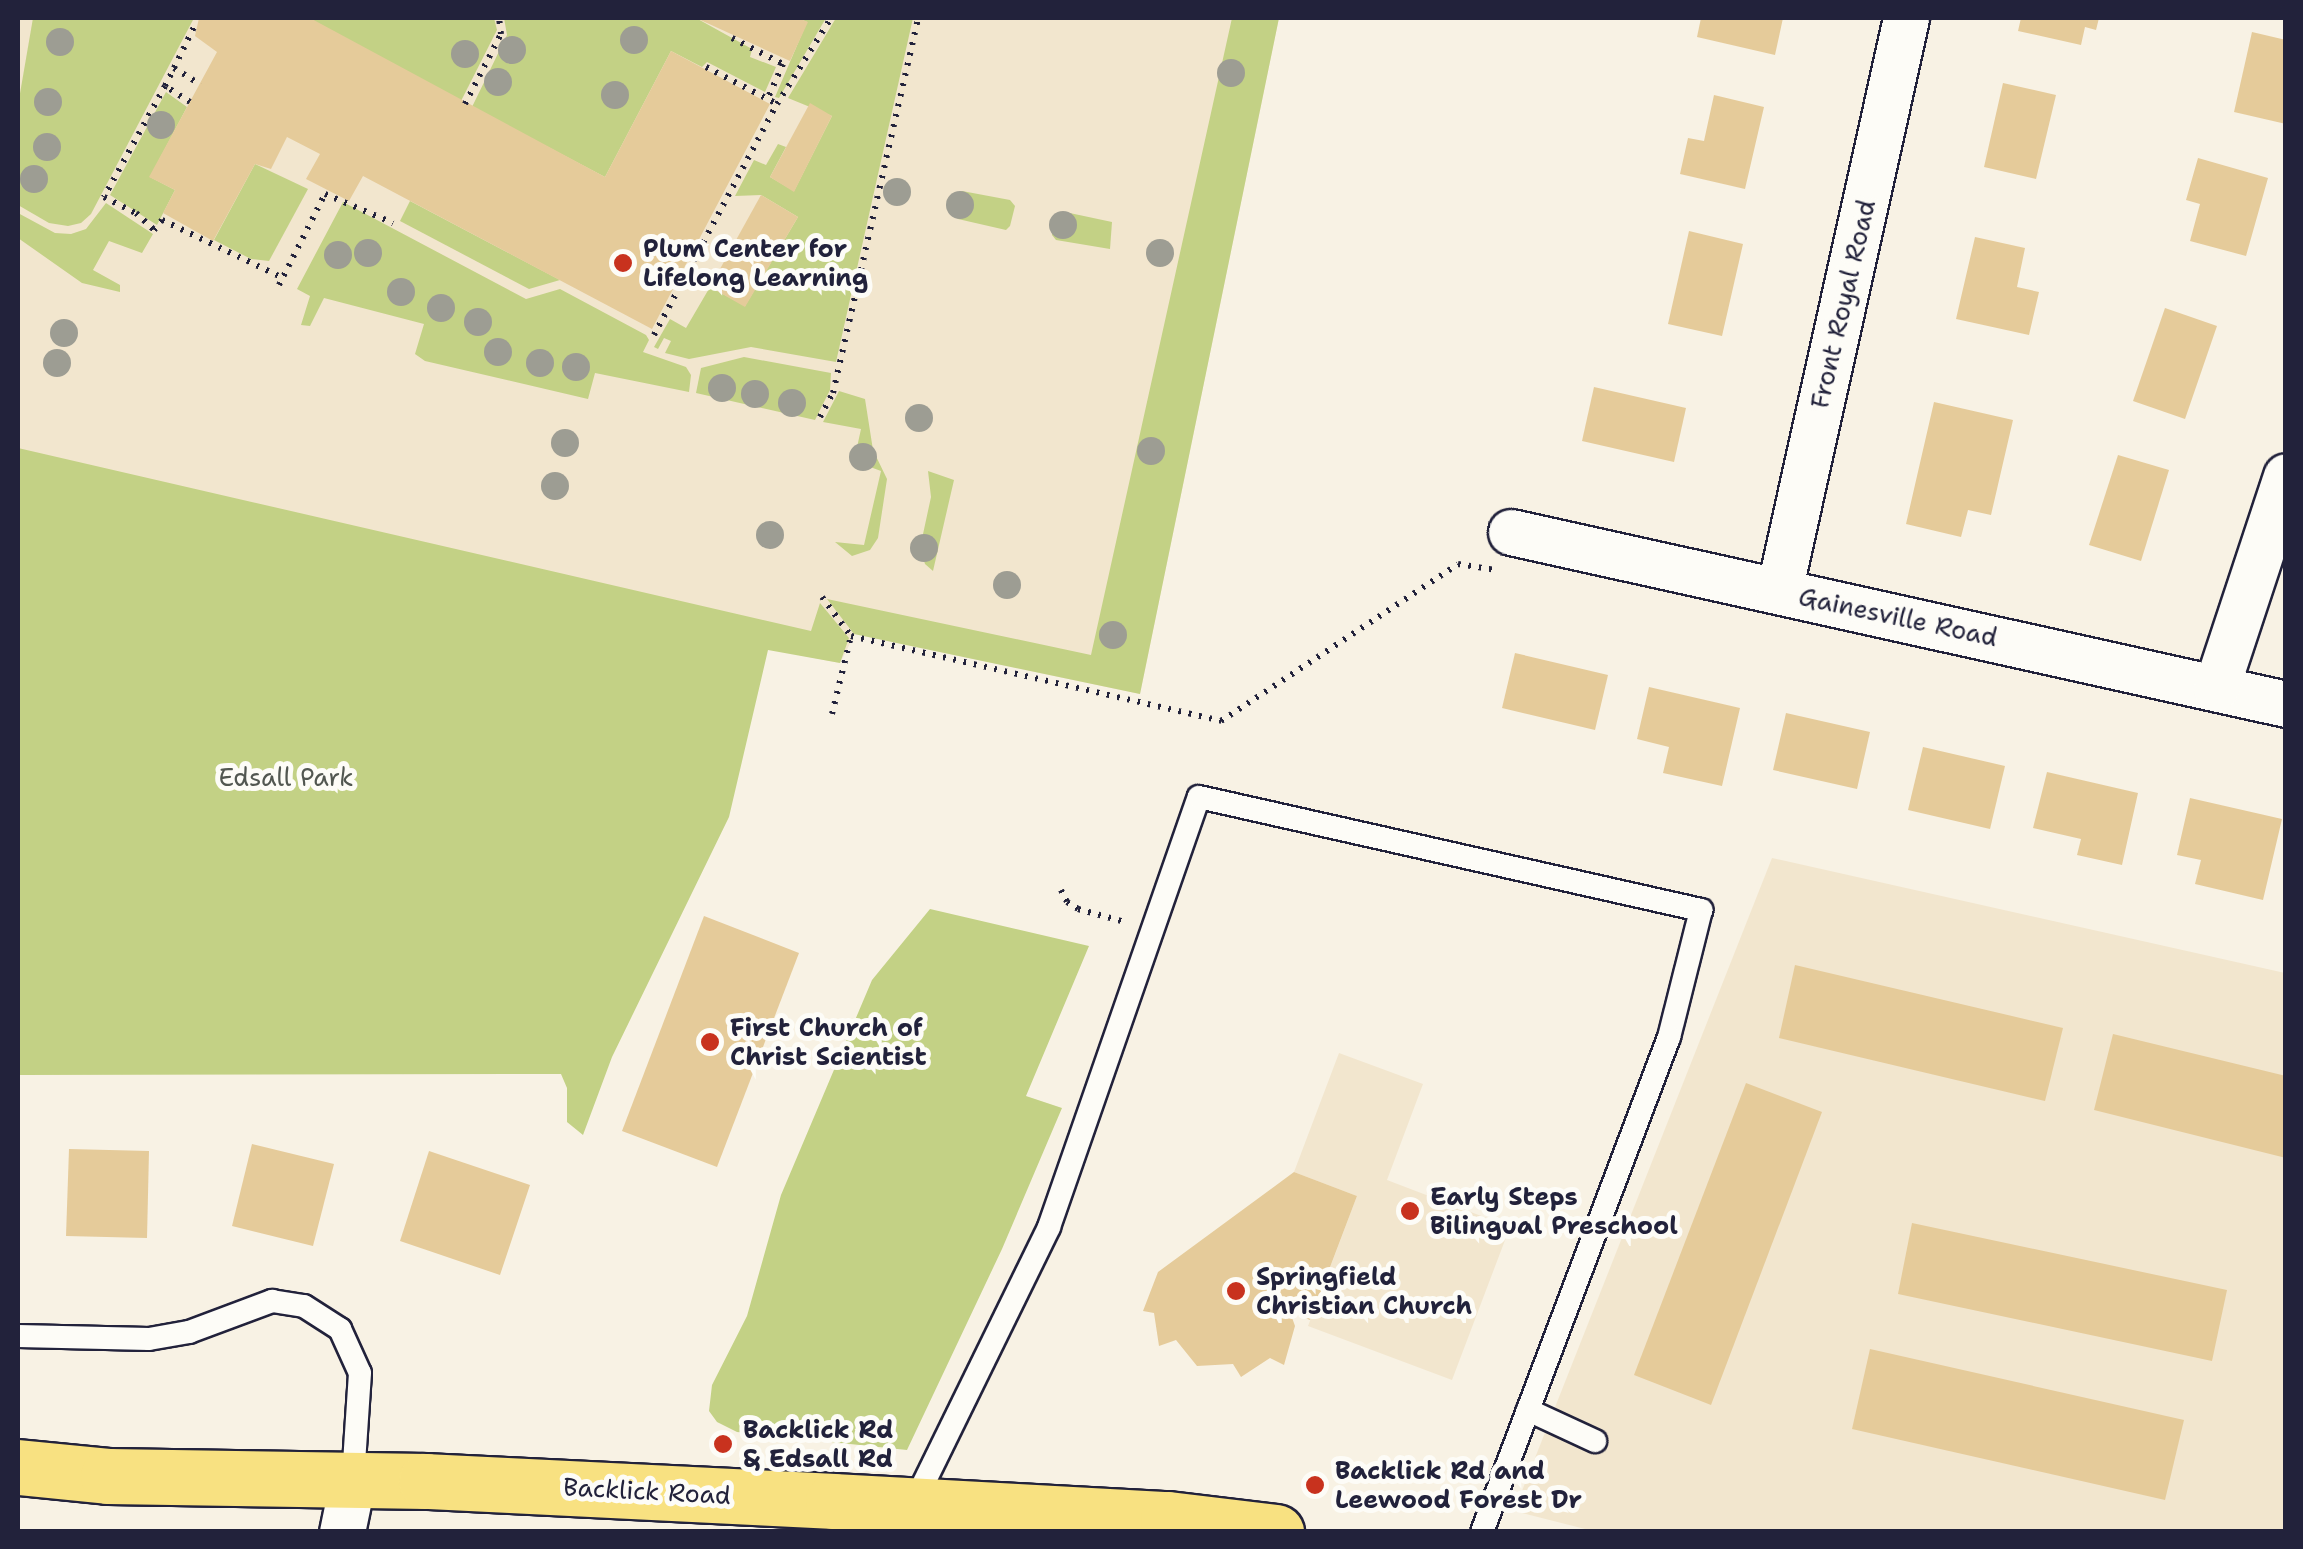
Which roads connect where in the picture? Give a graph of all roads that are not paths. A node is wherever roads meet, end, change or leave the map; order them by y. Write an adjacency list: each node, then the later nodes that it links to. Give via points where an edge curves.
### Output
1 (1906, 18): 4 (street, Front Royal Road)
2 (2286, 476): 5 (street)
3 (1511, 532): 4 (street, Gainesville Road)
4 (1779, 591): 5 (street, Gainesville Road)
5 (2216, 688): 6 (street, Gainesville Road)
6 (2286, 704)
7 (18, 1336): 11 (lane, via 149,1339 189,1332 272,1301 304,1306 340,1329 360,1373)
8 (1528, 1410): 9 (lane); 12 (lane, via 1668,1036 1701,910 1199,797 1049,1227); 15 (lane)
9 (1595, 1441)
10 (18, 1466): 11 (main road, Backlick Road, via 108,1476)
11 (353, 1479): 12 (main road, Backlick Road); 13 (street)
12 (913, 1505): 14 (main road, Backlick Road)
13 (342, 1532)
14 (1276, 1532)
15 (1482, 1532)

